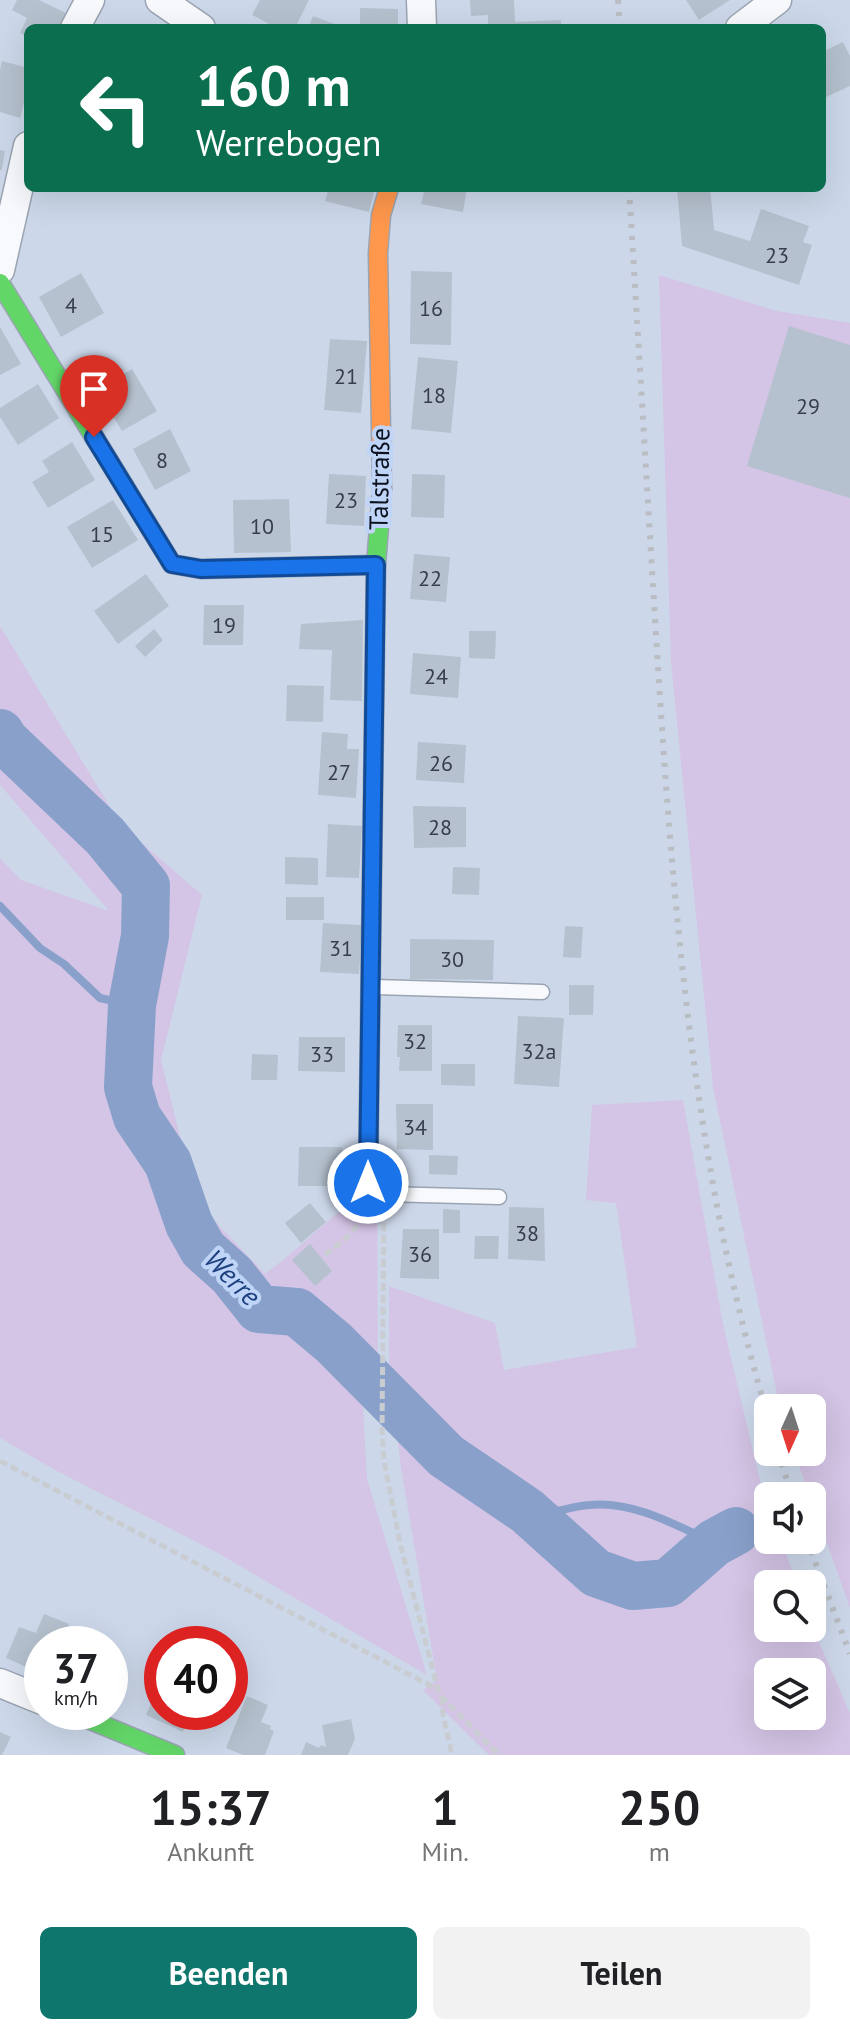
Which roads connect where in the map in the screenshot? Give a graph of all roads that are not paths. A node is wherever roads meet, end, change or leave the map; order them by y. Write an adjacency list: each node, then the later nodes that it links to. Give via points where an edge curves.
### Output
1 (90, 0): 5 (street)
2 (160, 0): 6 (street)
3 (421, 0): 7 (street)
4 (777, 0): 8 (street)
5 (77, 24)
6 (195, 24)
7 (422, 24)
8 (745, 24)
9 (24, 164): 11 (street)
10 (388, 192): 13 (street, Talstraße, via 378,253 382,500)
11 (0, 270)
12 (0, 283): 13 (street, via 172,564 201,569)
13 (376, 565): 14 (street, Talstraße)
14 (370, 987): 15 (lane); 16 (street, Talstraße)
15 (542, 992)
16 (368, 1183): 17 (lane, Talstraße, via 384,1194)
17 (499, 1197)
18 (0, 1683): 19 (street)
19 (24, 1693)
20 (115, 1730): 21 (street)
21 (175, 1755)

